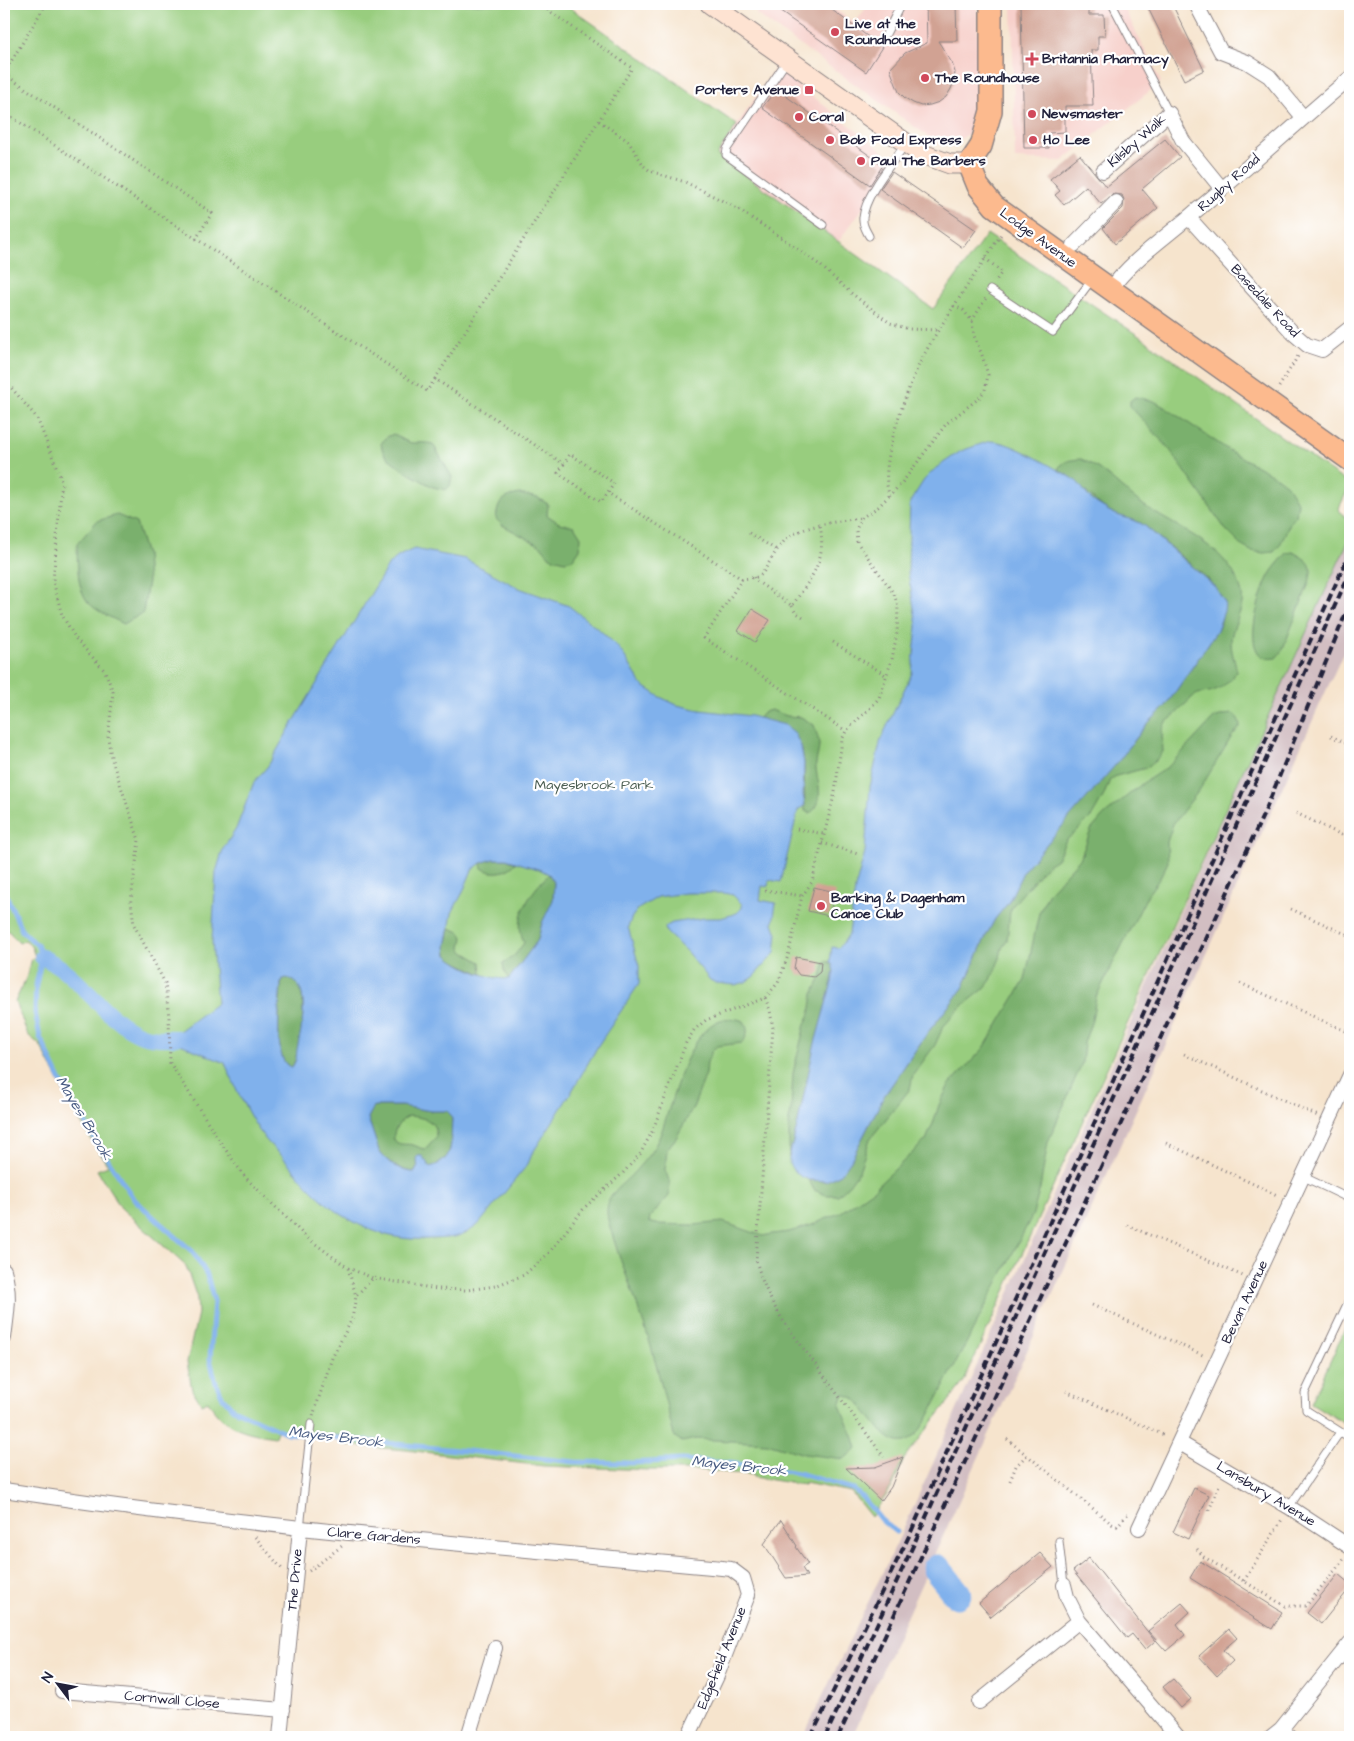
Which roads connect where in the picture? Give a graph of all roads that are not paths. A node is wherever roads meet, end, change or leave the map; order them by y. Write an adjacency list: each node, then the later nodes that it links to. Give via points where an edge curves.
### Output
1 (710, 4): 7 (street)
2 (901, 4): 6 (lane)
3 (990, 4): 12 (main road, via 991,111 981,146)
4 (1112, 4): 9 (lane)
5 (1196, 4): 10 (street, via 1221,52 1247,62 1268,76)
6 (886, 34)
7 (788, 59): 11 (street); 17 (lane, via 726,155)
8 (1350, 78): 10 (street, Rugby Road)
9 (1169, 113): 13 (street, Kilsby Walk); 14 (street, Kilsby Walk, via 1183,141)
10 (1303, 118): 14 (street, Rugby Road)
11 (906, 143): 12 (street, via 920,153 950,164); 18 (lane, via 864,211 864,226)
12 (969, 164): 20 (main road, Lodge Avenue, via 978,186 994,206)
13 (1103, 171)
14 (1222, 189): 16 (street, Rugby Road)
15 (1116, 202): 19 (street)
16 (1189, 218): 20 (street, Rugby Road, via 1119,278); 22 (street, Basedale Road, via 1293,334 1307,345 1322,350)
17 (823, 225)
18 (869, 236)
19 (1074, 245)
20 (1102, 284): 21 (lane, via 1053,332); 23 (main road, Lodge Avenue)
21 (990, 290)
22 (1350, 328)
23 (1350, 460)
24 (1350, 1075): 25 (street, Bevan Avenue)
25 (1304, 1177): 26 (lane); 33 (street, Bevan Avenue)
26 (1350, 1199)
27 (4, 1270): 29 (street, via 9,1297)
28 (1350, 1298): 31 (lane, via 1305,1393 1306,1410)
29 (4, 1338)
30 (310, 1424): 37 (lane, The Drive)
31 (1340, 1432): 32 (lane); 35 (lane)
32 (1350, 1438)
33 (1180, 1443): 35 (street, Lansbury Avenue); 36 (street, Bevan Avenue)
34 (4, 1490): 37 (street, Clare Gardens)
35 (1289, 1507): 39 (street, Lansbury Avenue)
36 (1142, 1522)
37 (300, 1529): 40 (street, Clare Gardens, via 731,1569); 47 (street, The Drive)
38 (1059, 1541): 41 (lane)
39 (1349, 1551)
40 (744, 1578): 51 (street, Edgefield Avenue, via 748,1594 717,1676)
41 (1064, 1585): 42 (street)
42 (1079, 1621): 46 (street); 52 (street)
43 (1350, 1643): 48 (street)
44 (495, 1648): 50 (street)
45 (62, 1691): 47 (street, Cornwall Close)
46 (979, 1702)
47 (283, 1710): 49 (street, The Drive)
48 (1281, 1734)
49 (280, 1737)
50 (468, 1737)
51 (688, 1737)
52 (1178, 1737)

